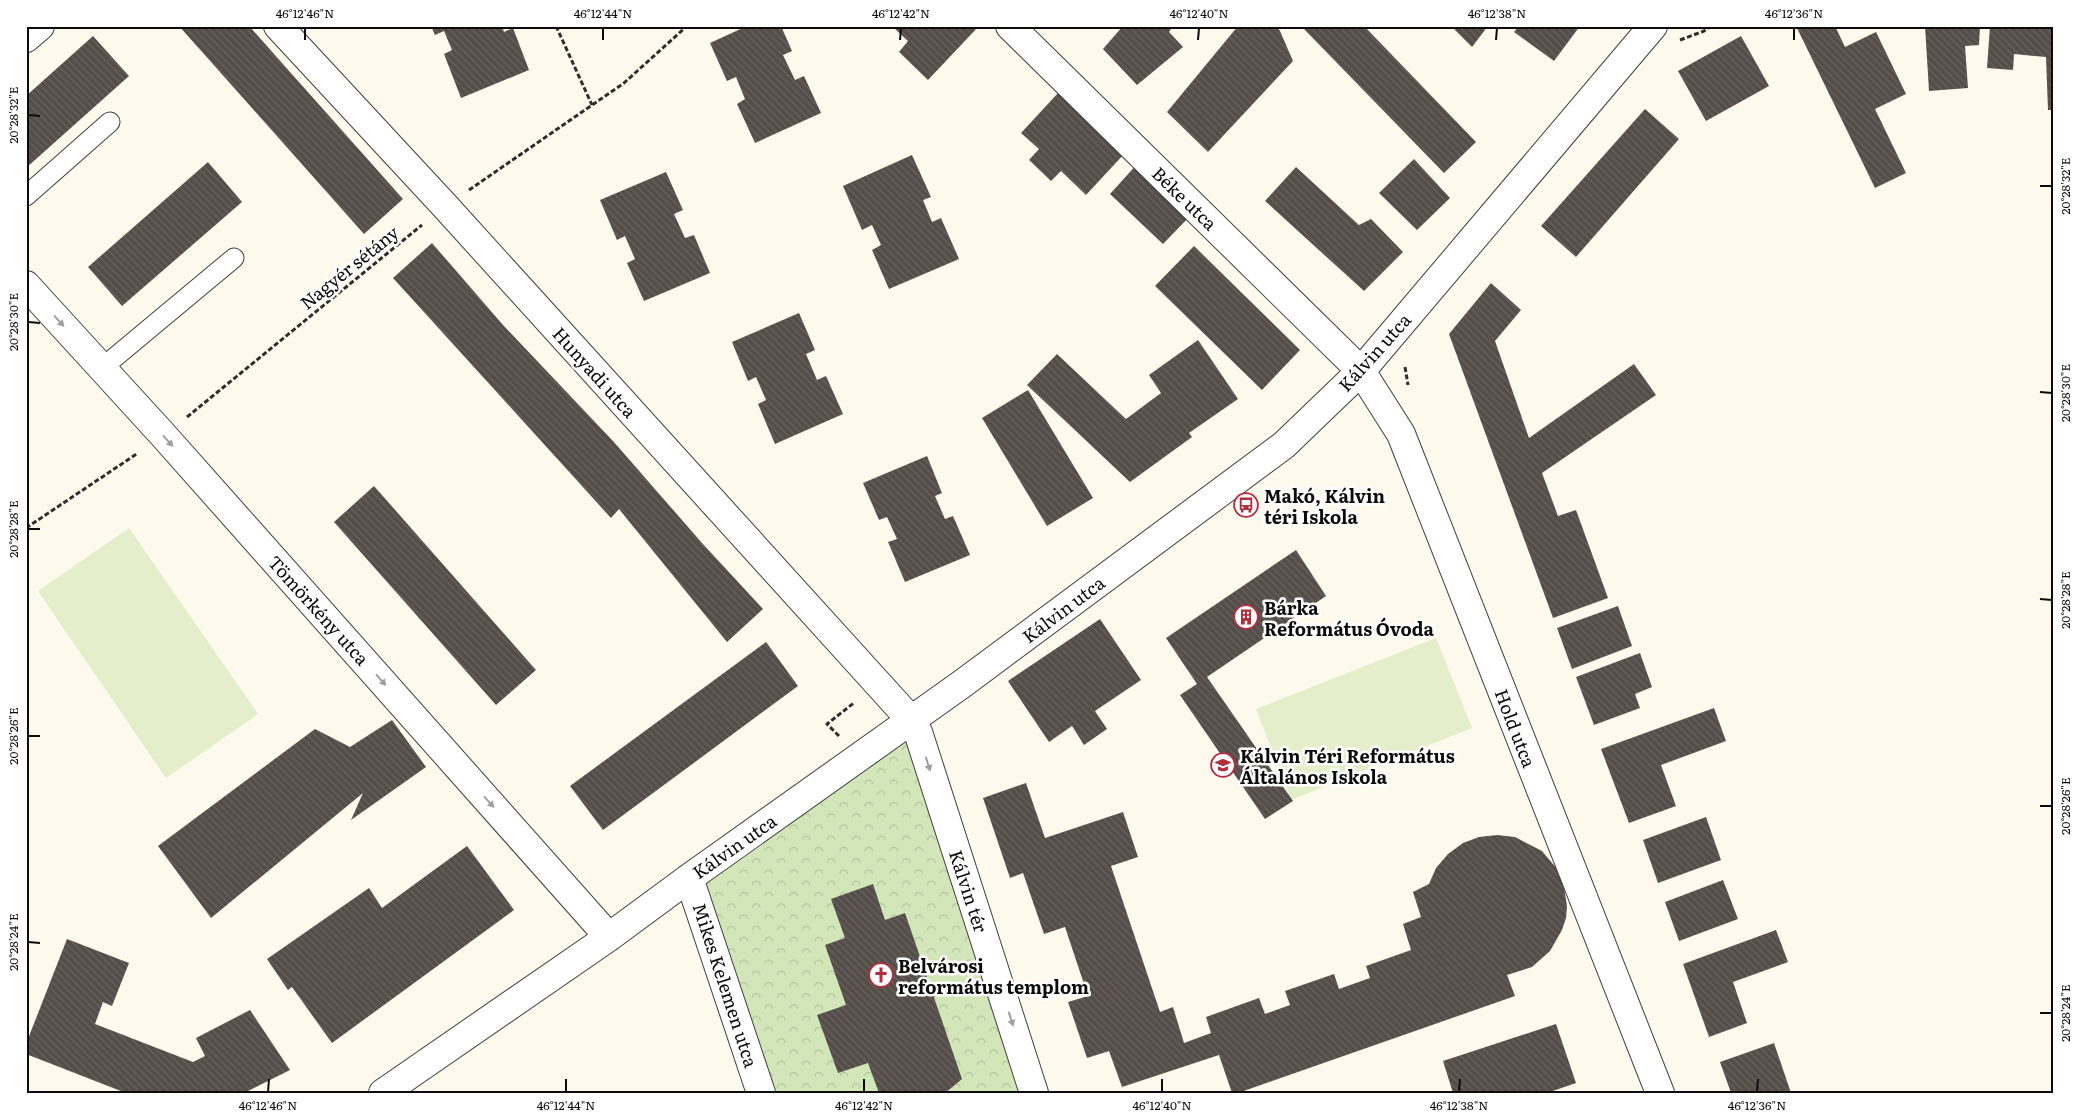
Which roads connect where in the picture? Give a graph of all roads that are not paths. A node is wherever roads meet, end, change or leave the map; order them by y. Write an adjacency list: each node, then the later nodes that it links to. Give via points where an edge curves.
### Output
1 (40, 26): 5 (street)
2 (278, 26): 12 (street, Hunyadi utca)
3 (1010, 26): 11 (street, Béke utca)
4 (1653, 26): 11 (street, Kálvin utca)
5 (26, 38)
6 (110, 122): 7 (lane)
7 (26, 196)
8 (234, 258): 10 (lane)
9 (26, 285): 10 (street, Tömörkény utca, one-way to 10)
10 (102, 368): 14 (street, Tömörkény utca, one-way to 14)
11 (1360, 371): 12 (street, Kálvin utca, via 1284,445); 18 (street, Hold utca, via 1401,434)
12 (910, 719): 13 (street, Kálvin utca); 17 (street, Kálvin tér, one-way to 17, via 918,732)
13 (689, 878): 14 (street, Kálvin utca); 16 (street, Mikes Kelemen utca)
14 (609, 937): 15 (street, Kálvin utca)
15 (383, 1093)
16 (761, 1093)
17 (1034, 1093)
18 (1660, 1093)

